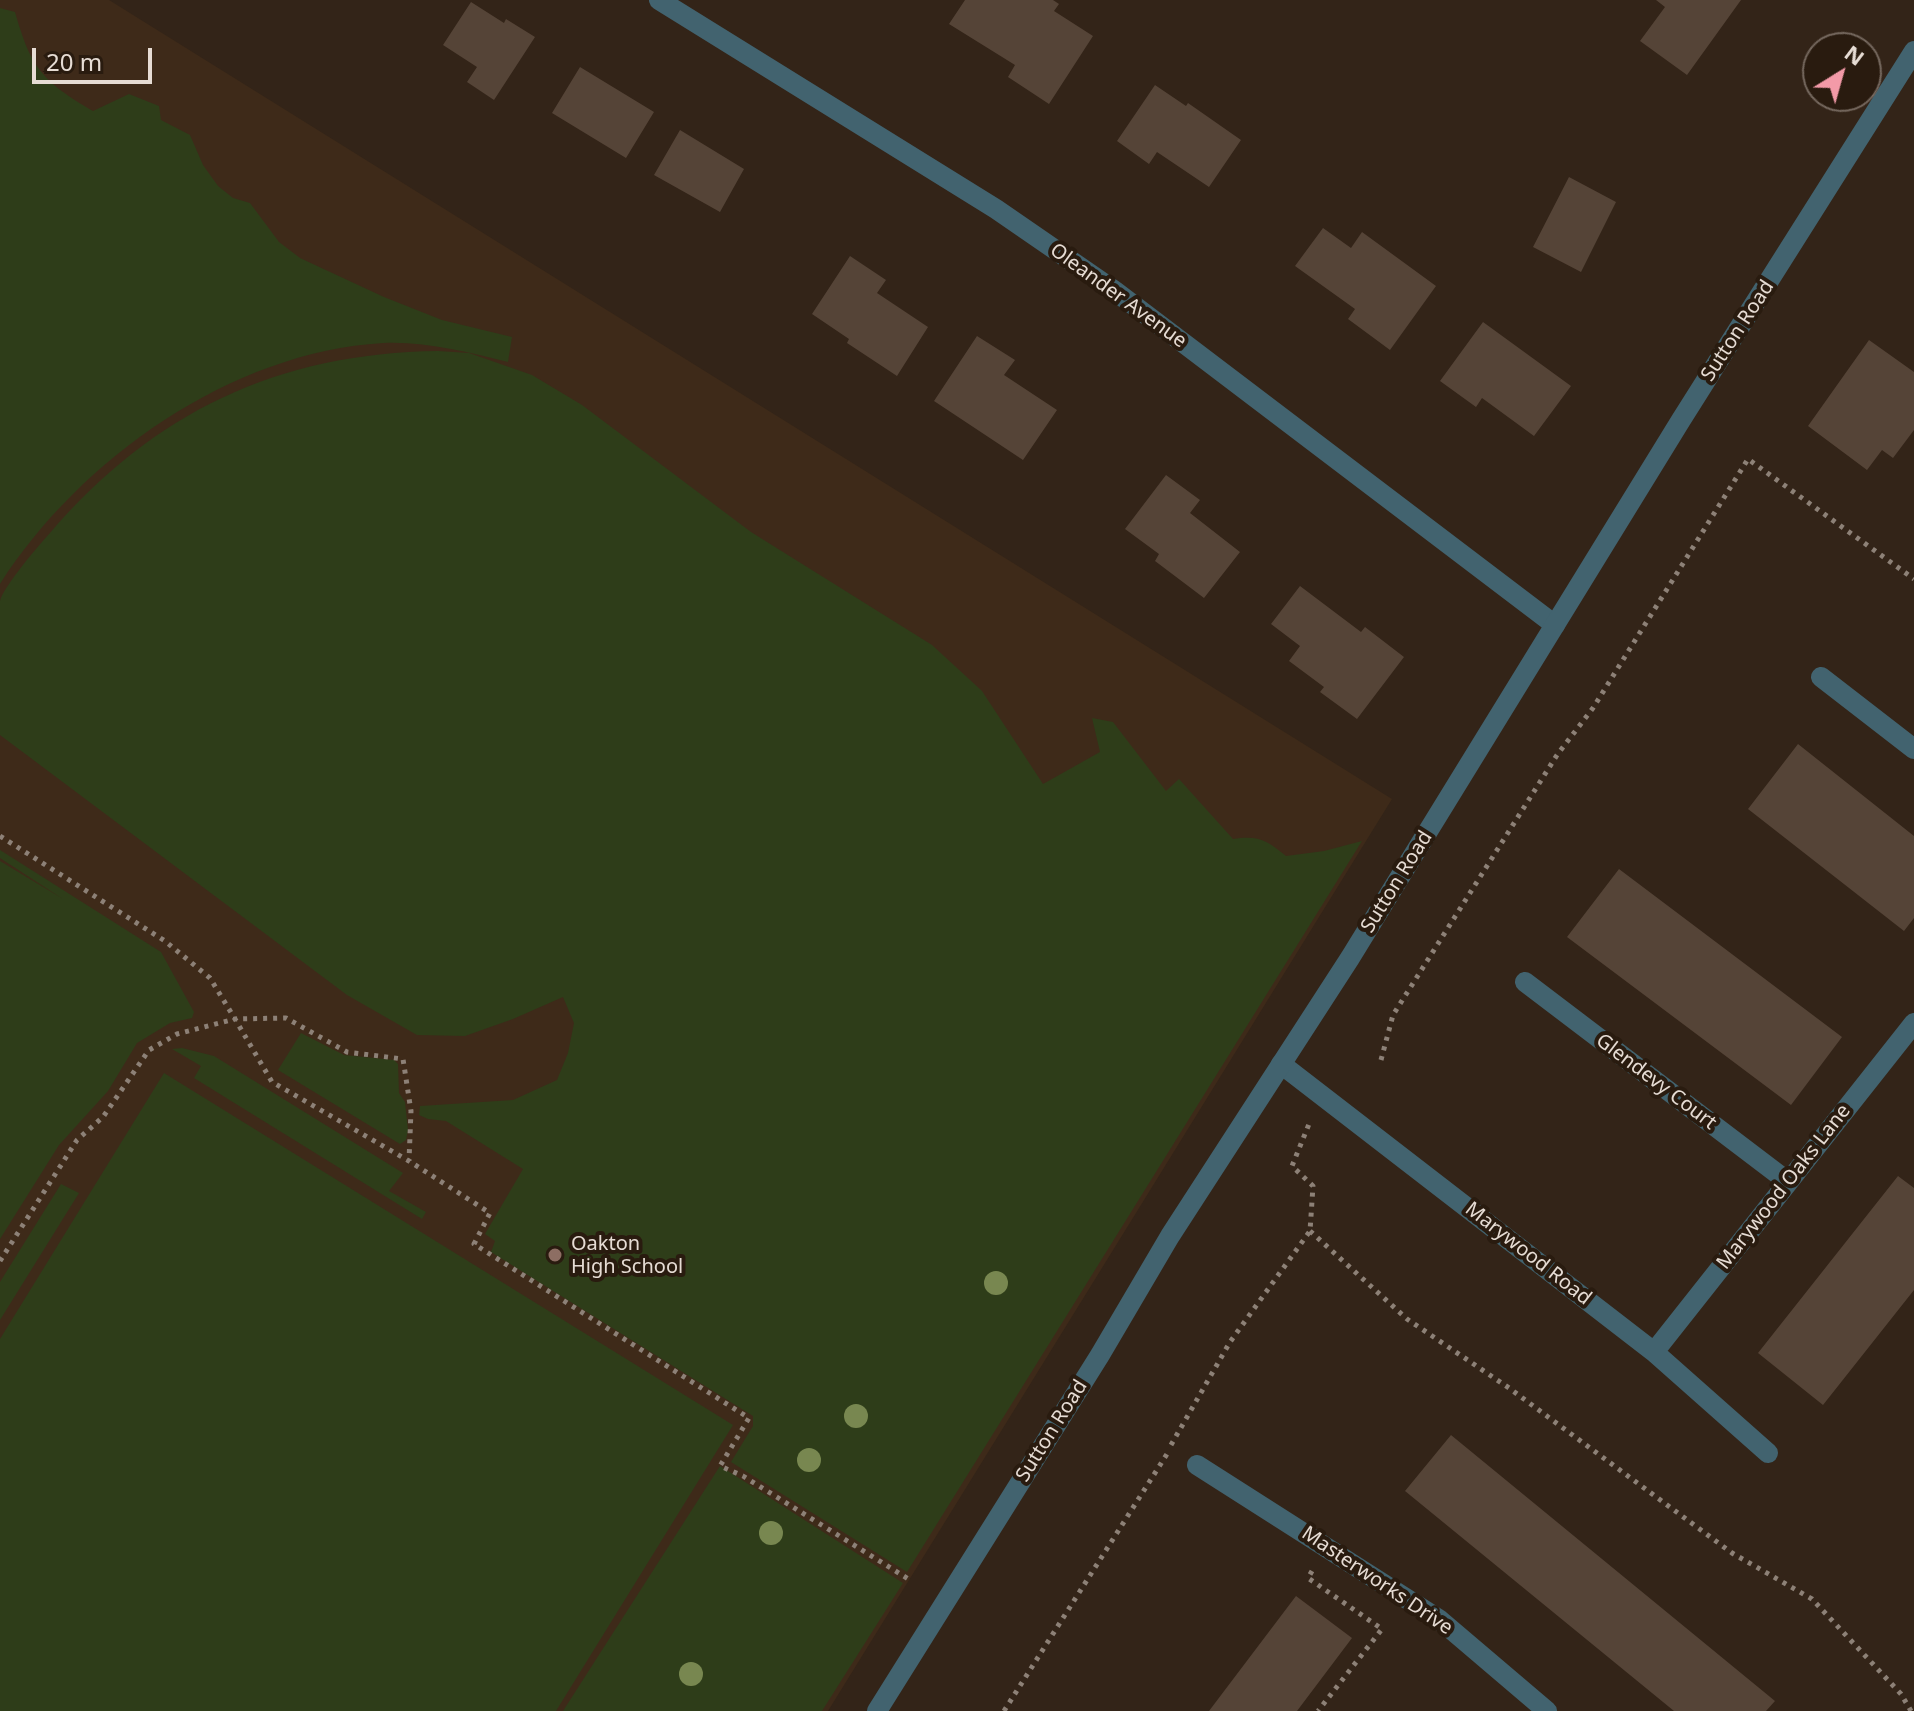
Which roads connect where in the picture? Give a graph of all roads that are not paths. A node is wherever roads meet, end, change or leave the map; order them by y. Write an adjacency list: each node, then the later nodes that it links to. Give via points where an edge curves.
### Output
1 (659, 0): 3 (street, Oleander Avenue, via 996,209 1115,291)
2 (1914, 51): 3 (street, Sutton Road)
3 (1555, 625): 8 (street, Sutton Road)
4 (1821, 677): 5 (street)
5 (1914, 749)
6 (1525, 982): 9 (street, Glendevy Court)
7 (1914, 1023): 9 (street, Marywood Oaks Lane)
8 (1281, 1064): 10 (street, Marywood Road); 13 (street, Sutton Road)
9 (1787, 1181): 10 (street, Marywood Oaks Lane)
10 (1654, 1352): 11 (street, Marywood Road)
11 (1768, 1453)
12 (1197, 1465): 14 (street, Masterworks Drive, via 1440,1620)
13 (877, 1711)
14 (1547, 1711)

